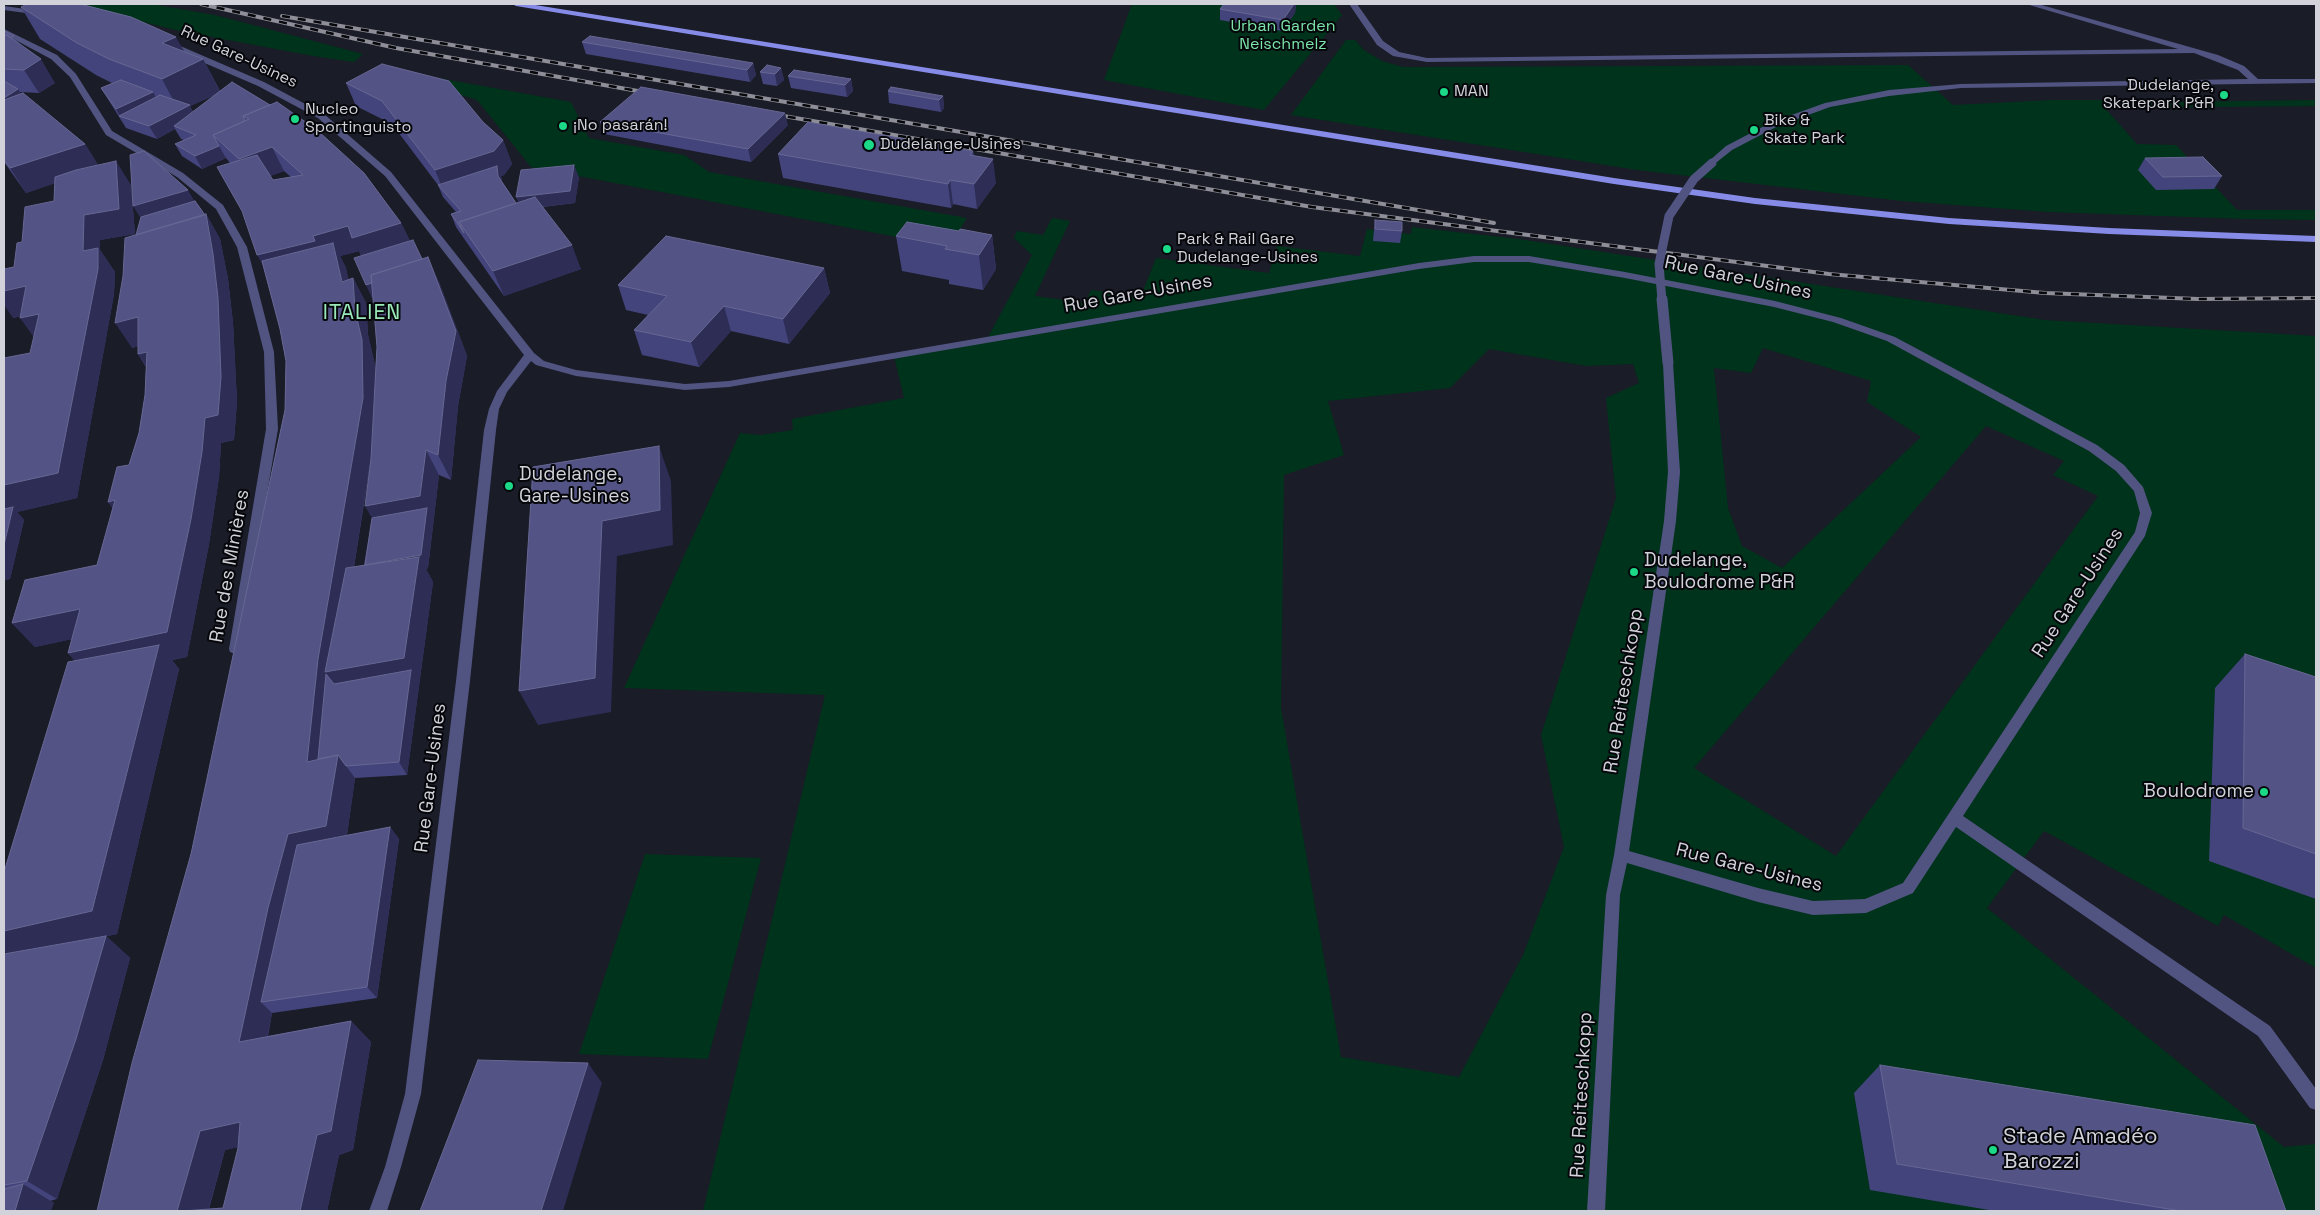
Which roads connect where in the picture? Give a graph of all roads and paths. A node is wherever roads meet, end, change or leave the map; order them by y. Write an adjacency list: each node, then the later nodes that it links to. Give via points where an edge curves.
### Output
1 (516, 4): 13 (main road, via 1755,201 1950,221)
2 (1352, 4): 6 (street)
3 (1365, 4): 6 (street)
4 (2030, 4): 10 (street)
5 (4, 8): 7 (street)
6 (1358, 12): 10 (street, via 1380,43 1396,54 1427,60)
7 (48, 14)
8 (4, 31): 15 (street, Rue des Minières, via 54,57 74,76 109,133 180,176 220,207 242,247 269,352 272,429)
9 (162, 41): 14 (street, Rue Gare-Usines, via 261,84 321,116 388,174)
10 (2194, 51): 12 (street, via 2241,68)
11 (2316, 81): 12 (street)
12 (2256, 82): 17 (street, Rue Reiteschkopp, bridge, via 1961,86 1890,93 1828,105 1775,124 1729,148 1694,179 1669,216 1658,264 1674,472 1670,522)
13 (2316, 239)
14 (530, 355): 16 (street, Rue Gare-Usines, via 540,363 576,373 644,383 684,387 729,384 1474,259 1529,259 1625,274 1837,320 1891,339 2093,448 2120,468 2139,490 2146,513 2141,533); 19 (street, Rue Gare-Usines, via 502,391 490,430 413,1094)
15 (233, 662)
16 (1954, 818): 17 (street, Rue Gare-Usines, via 1908,888 1866,906 1812,908); 18 (street, via 2264,1031)
17 (1621, 855): 20 (street, Rue Reiteschkopp, via 1613,895)
18 (2316, 1102)
19 (378, 1211)
20 (1596, 1211)

